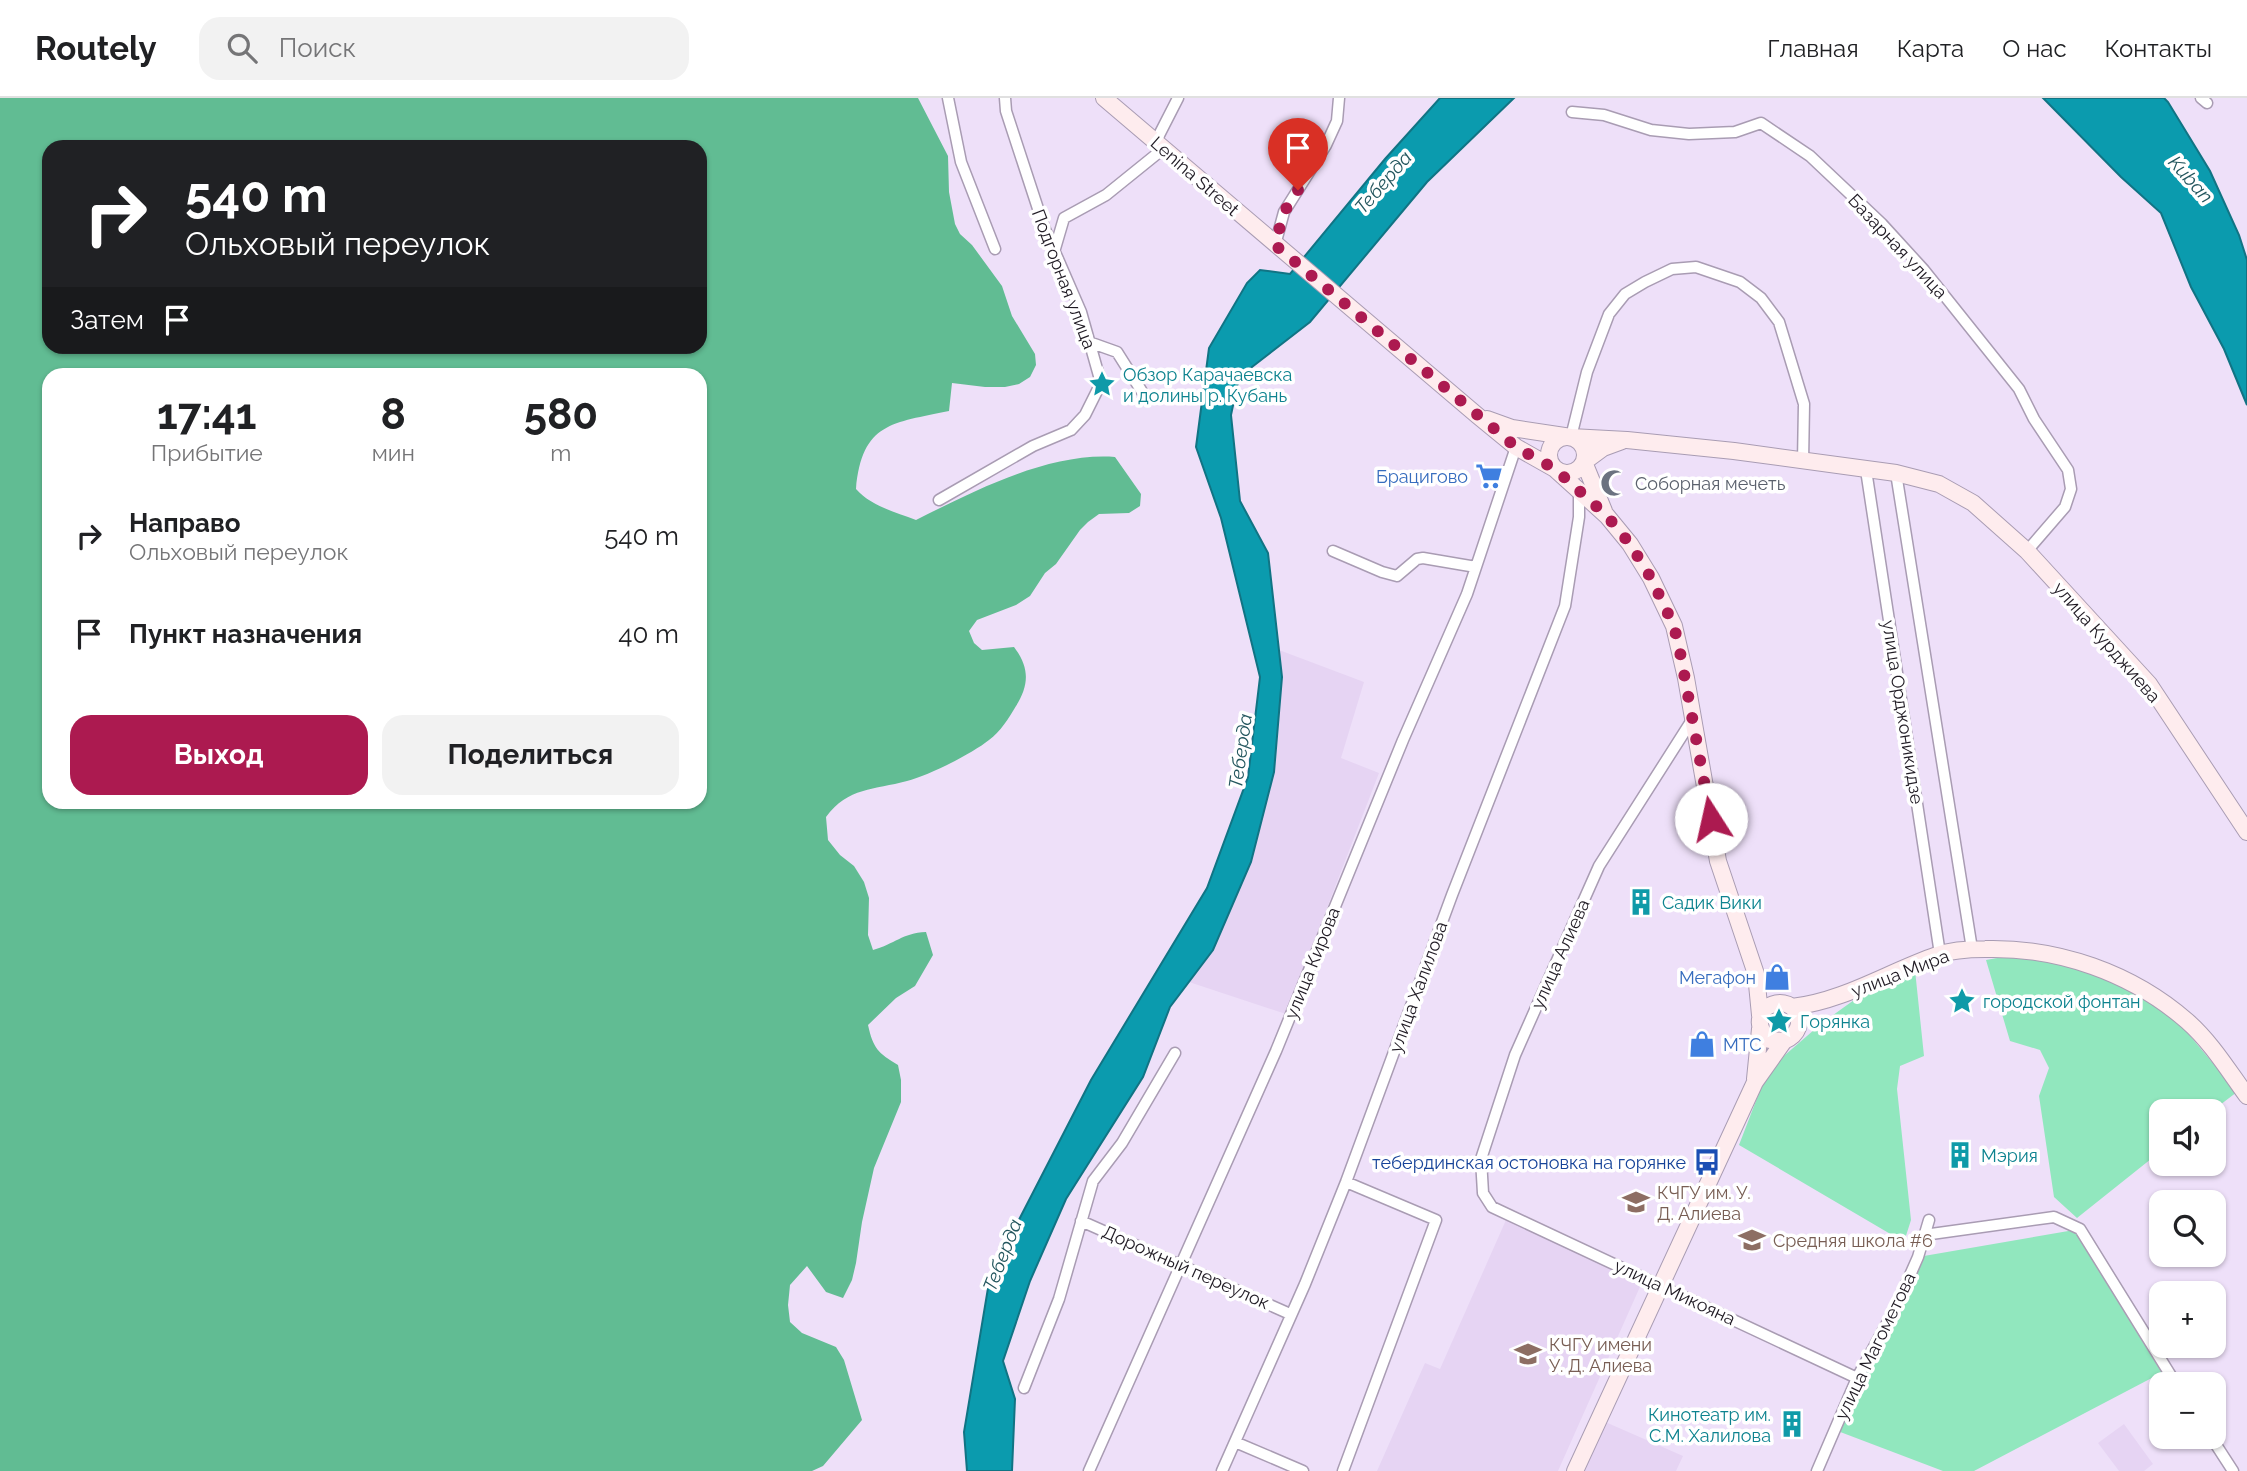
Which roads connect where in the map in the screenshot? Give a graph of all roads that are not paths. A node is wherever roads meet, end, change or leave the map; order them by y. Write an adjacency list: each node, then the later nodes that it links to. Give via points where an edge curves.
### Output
1 (947, 98): 8 (street, via 961,162)
2 (1004, 98): 10 (street, Подгорная улица)
3 (1104, 98): 7 (main road, Lenina Street)
4 (1178, 98): 7 (street)
5 (1339, 98): 9 (street, via 1337,121 1326,145 1284,212)
6 (1572, 113): 26 (street, Базарная улица, via 1604,115 1651,130 1689,134 1735,132 1761,123 1810,156 1882,224 2019,389 2068,470 2071,489 2065,507)
7 (1159, 146): 9 (main road, Lenina Street); 10 (street, via 1106,195 1064,218)
8 (995, 248)
9 (1282, 250): 13 (main road, Lenina Street)
10 (1054, 252): 11 (street, Подгорная улица)
11 (1089, 342): 12 (street, via 1117,352); 23 (street, Подгорная улица, via 1101,383 1072,430 1033,446)
12 (1146, 398)
13 (1478, 416): 14 (main road, Lenina Street, via 1512,428); 16 (main road, Lenina Street)
14 (1571, 437): 15 (main road); 17 (main road, via 1582,444); 18 (street, via 1587,372 1609,314 1625,294 1645,282 1672,269 1696,267 1740,282 1761,298 1779,322 1804,404); 19 (main road, via 1552,445 1550,462)
15 (1627, 440): 17 (main road); 18 (main road)
16 (1516, 447): 19 (main road, Lenina Street); 27 (street, улица Кирова)
17 (1584, 461): 19 (main road, via 1571,473); 24 (main road, Lenina Street)
18 (1803, 462): 20 (main road)
19 (1555, 469): 22 (main road, Lenina Street)
20 (1866, 470): 21 (main road); 31 (street, улица Орджоникидзе)
21 (1896, 474): 26 (main road, улица Курджиева, via 1935,483 1973,503); 30 (street, улица Орджоникидзе)
22 (1579, 493): 24 (main road, Lenina Street); 41 (street, улица Халилова, via 1565,606)
23 (939, 500)
24 (1607, 516): 28 (main road, Lenina Street, via 1643,564 1674,626)
25 (1334, 551): 27 (street, via 1397,576 1423,558)
26 (2026, 551): 29 (main road, улица Курджиева, via 2149,684)
27 (1476, 567): 46 (street, улица Кирова)
28 (1692, 720): 32 (main road, Lenina Street, via 1718,861); 42 (street, улица Алиева, via 1599,866 1519,1046 1481,1159 1483,1193)
29 (2247, 832)
30 (1972, 949): 31 (main road, улица Мира); 40 (main road, улица Мира, via 2016,948 2062,957 2149,992 2210,1045)
31 (1940, 954): 33 (main road, улица Мира)
32 (1756, 974): 34 (main road, Lenina Street); 35 (main road, Lenina Street)
33 (1835, 998): 34 (main road, улица Мира); 36 (main road, улица Мира)
34 (1788, 1005): 35 (main road, via 1771,1004); 36 (main road, via 1799,1018)
35 (1760, 1022): 37 (main road, via 1770,1040); 39 (main road, Lenina Street)
36 (1797, 1030): 37 (main road)
37 (1784, 1041): 39 (main road, Lenina Street)
38 (1175, 1053): 44 (street, via 1122,1143 1093,1181)
39 (1755, 1082): 47 (main road, Lenina Street)
40 (2247, 1096)
41 (1346, 1182): 48 (street, улица Халилова); 57 (street, via 1436,1220)
42 (1492, 1208): 47 (street, улица Микояна)
43 (1928, 1220): 45 (street, улица Магометова)
44 (1081, 1221): 46 (street, Дорожный переулок); 51 (street, via 1059,1299)
45 (1924, 1235): 49 (street, via 2054,1217 2080,1228); 50 (street, улица Магометова, via 1896,1307)
46 (1182, 1266): 48 (street, Дорожный переулок); 54 (street, улица Кирова)
47 (1661, 1285): 50 (street, улица Микояна); 58 (main road, Lenina Street)
48 (1290, 1314): 52 (street, улица Халилова)
49 (2169, 1372)
50 (1857, 1378): 59 (street, улица Магометова)
51 (1024, 1388)
52 (1235, 1442): 55 (street, улица Халилова); 56 (street)
53 (2219, 1449): 60 (street)
54 (1089, 1471)
55 (1222, 1471)
56 (1303, 1471)
57 (1343, 1471)
58 (1574, 1471)
59 (1817, 1471)
60 (2233, 1471)

